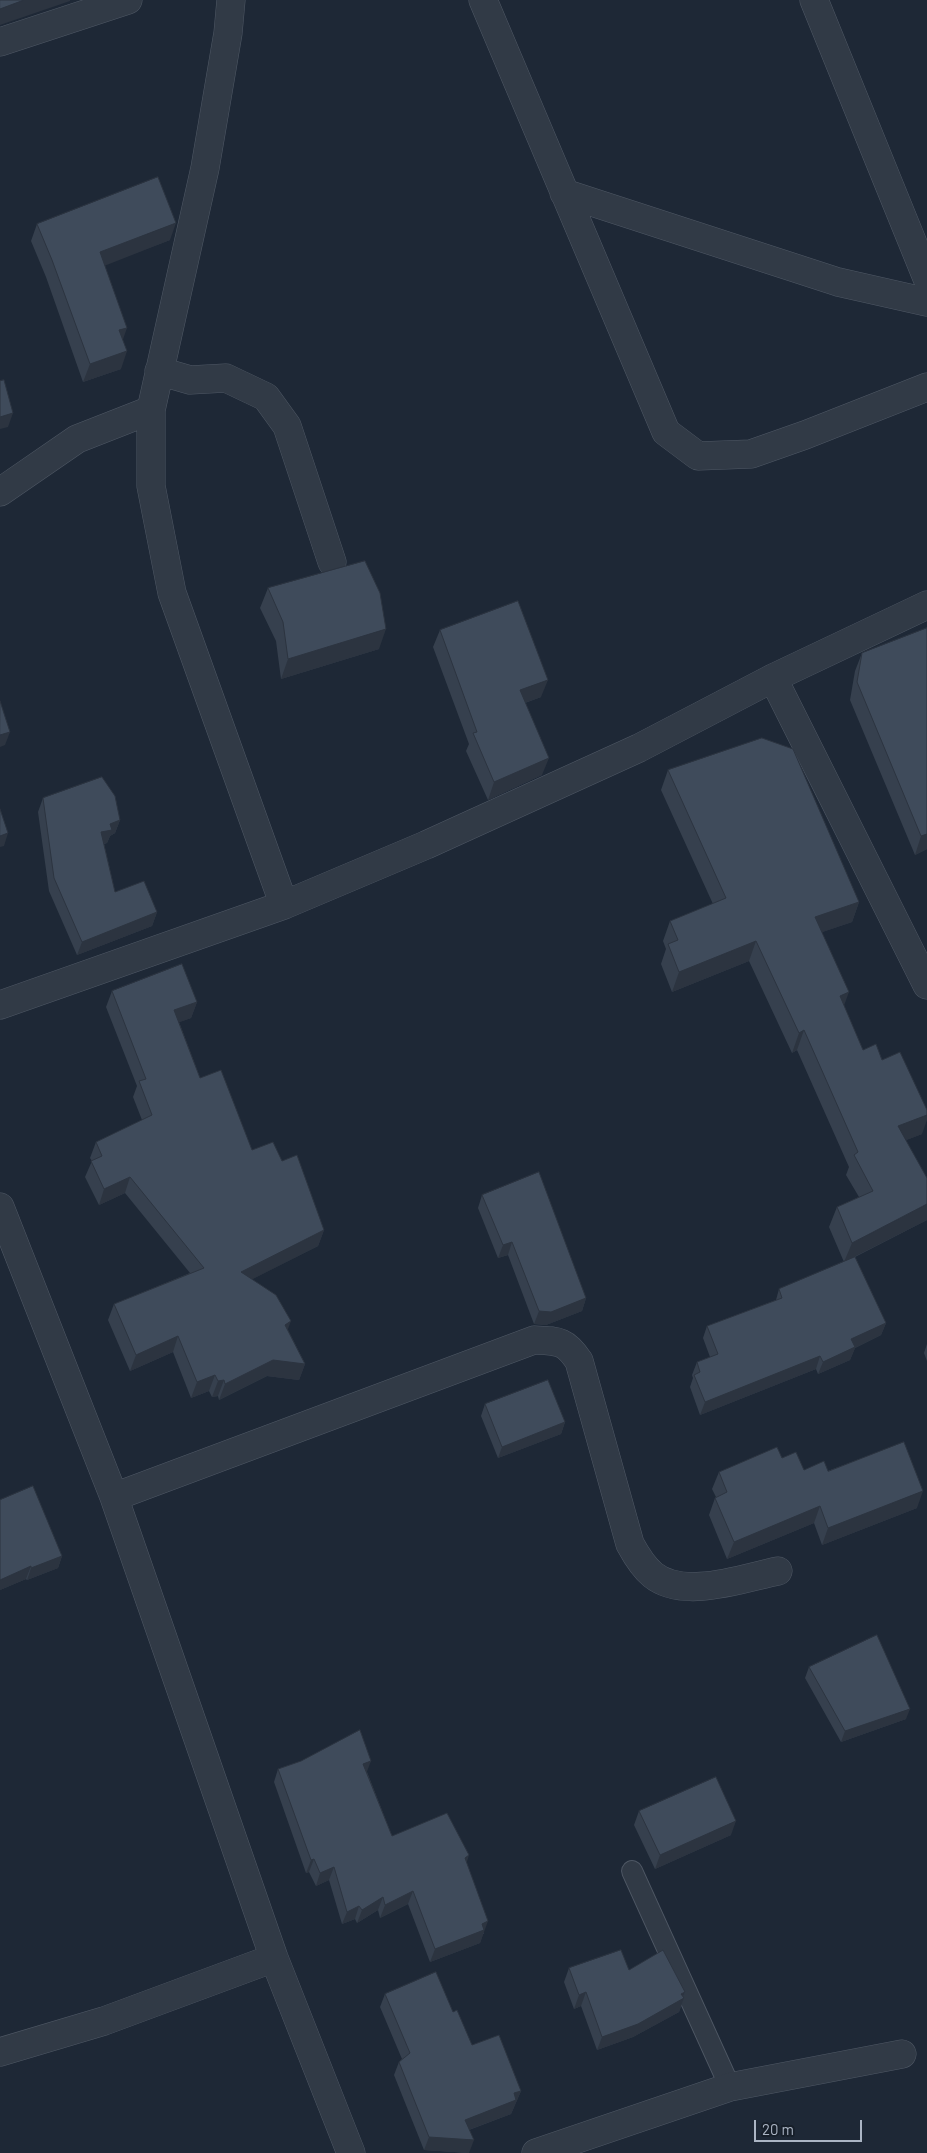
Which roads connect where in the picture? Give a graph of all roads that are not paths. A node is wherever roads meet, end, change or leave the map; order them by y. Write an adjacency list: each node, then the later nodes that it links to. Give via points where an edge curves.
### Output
1 (128, 0): 5 (street)
2 (231, 0): 9 (street, via 205,168)
3 (482, 0): 6 (street)
4 (814, 0): 7 (street)
5 (0, 42)
6 (564, 193): 8 (street, via 838,282); 10 (street, via 666,432 698,456 751,454)
7 (927, 278)
8 (927, 302)
9 (159, 372): 11 (street); 13 (street, via 190,380 226,378 266,396 288,426)
10 (927, 387)
11 (151, 410): 12 (street, via 77,440); 16 (street, via 151,486 172,593)
12 (0, 492)
13 (332, 562)
14 (927, 605): 15 (street)
15 (773, 678): 16 (street, via 630,752 426,845); 17 (street)
16 (284, 905): 18 (street)
17 (927, 985)
18 (0, 1005)
19 (0, 1207): 20 (street)
20 (114, 1497): 21 (street, via 534,1340 552,1341 569,1347 579,1361 630,1544 654,1576 676,1586 696,1588); 23 (street)
21 (778, 1571)
22 (632, 1871): 26 (lane)
23 (274, 1958): 24 (street, via 104,2021); 27 (street)
24 (0, 2052)
25 (902, 2054): 26 (street)
26 (730, 2087): 28 (street)
27 (351, 2153)
28 (536, 2153)

